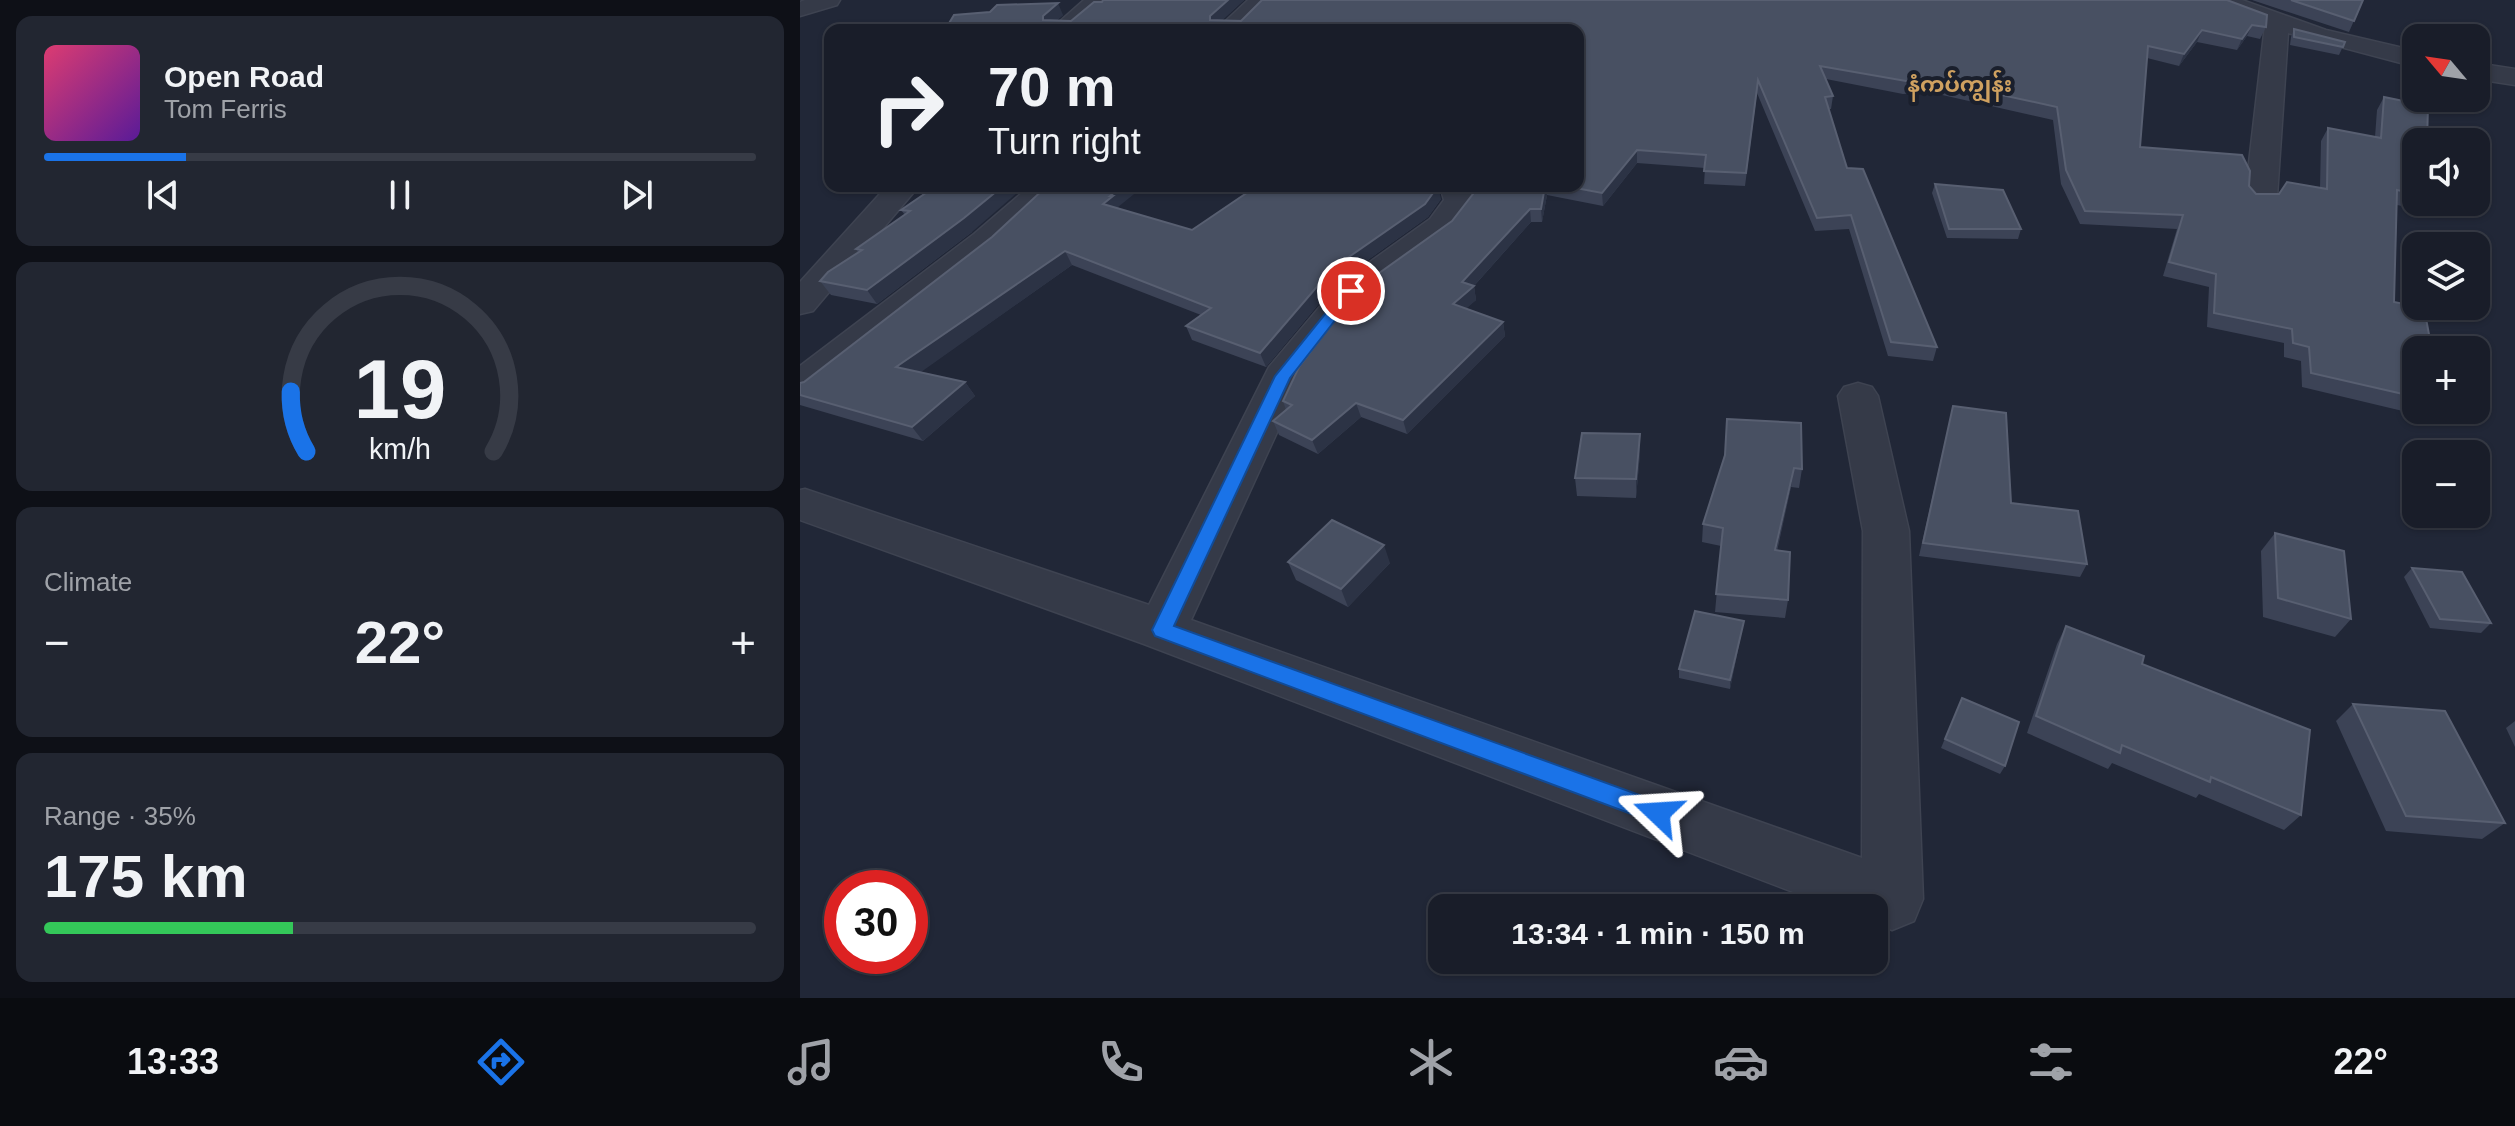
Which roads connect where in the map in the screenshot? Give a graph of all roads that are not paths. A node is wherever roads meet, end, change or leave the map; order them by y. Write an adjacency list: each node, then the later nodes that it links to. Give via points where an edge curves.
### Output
1 (829, 0): 5 (street)
2 (1098, 0): 6 (street)
3 (1261, 0): 7 (street)
4 (2222, 0): 8 (street)
5 (800, 9)
6 (1069, 24)
7 (1235, 24)
8 (2277, 24): 9 (street); 15 (street)
9 (2402, 56)
10 (2490, 73): 11 (street)
11 (2515, 77)
12 (899, 192): 16 (street)
13 (1041, 192): 17 (street)
14 (1457, 192): 20 (street, via 1460,201 1441,226 1351,291 1283,376)
15 (2261, 197)
16 (800, 303)
17 (800, 385)
18 (1858, 396): 20 (street, via 1886,531 1892,899)
19 (805, 505): 20 (street)
20 (1162, 630)

